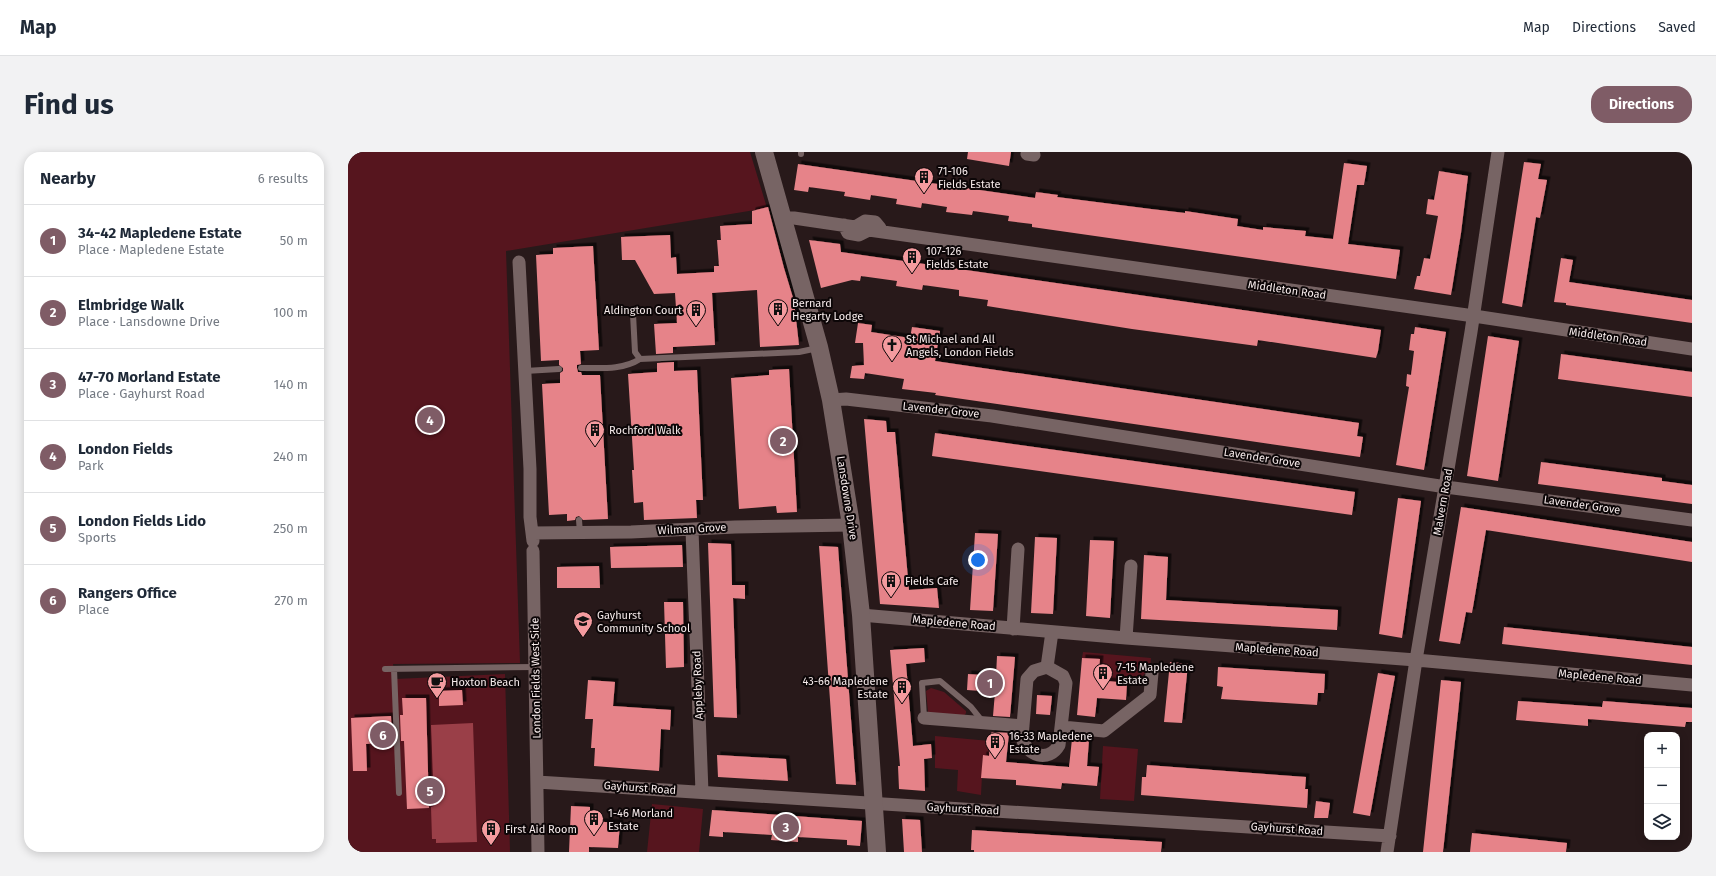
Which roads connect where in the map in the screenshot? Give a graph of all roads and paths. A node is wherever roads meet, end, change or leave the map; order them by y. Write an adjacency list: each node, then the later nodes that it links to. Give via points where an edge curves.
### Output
1 (764, 152): 3 (street, Lansdowne Drive)
2 (1498, 152): 8 (street, Malvern Road)
3 (783, 218): 4 (street, Middleton Road); 9 (street, Lansdowne Drive)
4 (849, 226): 5 (street, Middleton Road, via 870,221 875,222); 5 (street, Middleton Road, via 848,233 859,235 869,230)
5 (882, 231): 8 (street, Middleton Road)
6 (519, 262): 14 (street, London Fields West Side)
7 (633, 314): 11 (lane, via 635,352)
8 (1474, 316): 10 (street, Middleton Road); 16 (street, Malvern Road)
9 (819, 348): 11 (lane, via 799,352); 15 (street, Lansdowne Drive)
10 (1692, 349)
11 (640, 358): 12 (lane, via 623,366)
12 (581, 368)
13 (559, 369): 14 (lane)
14 (525, 371): 20 (street, London Fields West Side)
15 (831, 400): 16 (street, Lavender Grove, via 846,399 992,416); 18 (street, Lansdowne Drive)
16 (1446, 487): 17 (street, Lavender Grove); 27 (street, Malvern Road)
17 (1692, 520)
18 (852, 525): 19 (street, Wilman Grove); 23 (street, Lansdowne Drive)
19 (692, 530): 20 (street, Wilman Grove, via 579,526); 39 (street, Appleby Road)
20 (533, 541): 28 (street, London Fields West Side)
21 (1018, 549): 24 (street)
22 (1131, 566): 26 (street)
23 (861, 615): 24 (street, Mapledene Road); 41 (street, Lansdowne Drive)
24 (1013, 629): 25 (street, Mapledene Road)
25 (1052, 632): 26 (street, Mapledene Road); 29 (street)
26 (1126, 638): 27 (street, Mapledene Road)
27 (1416, 660): 33 (street, Mapledene Road); 42 (street, Malvern Road)
28 (536, 667): 31 (lane); 38 (street, London Fields West Side)
29 (1048, 667): 36 (street, via 1034,671 1027,679); 37 (street, via 1063,676 1066,683)
30 (386, 668): 31 (lane)
31 (394, 668): 40 (lane)
32 (1152, 673): 37 (street, via 1150,695 1104,731)
33 (1692, 685)
34 (924, 718): 35 (street); 35 (lane, via 922,682 940,680 971,707)
35 (984, 723): 36 (street)
36 (1023, 726): 37 (street, via 1023,744 1032,753 1040,756 1047,755 1060,745)
37 (1062, 727)
38 (537, 782): 39 (street, Gayhurst Road); 43 (street, London Fields West Side)
39 (702, 792): 41 (street, Gayhurst Road)
40 (400, 793)
41 (873, 804): 42 (street, Gayhurst Road); 44 (street, Lansdowne Drive)
42 (1390, 836): 45 (street, Malvern Road)
43 (538, 852)
44 (877, 852)
45 (1387, 852)

